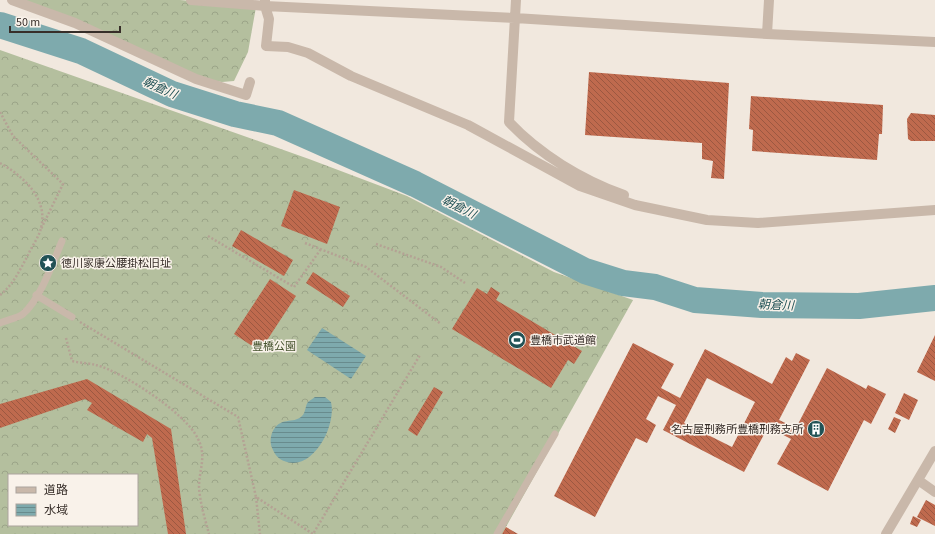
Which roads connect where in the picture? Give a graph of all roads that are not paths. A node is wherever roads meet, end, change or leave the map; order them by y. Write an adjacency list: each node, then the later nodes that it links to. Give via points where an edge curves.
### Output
1 (12, 0): 9 (street, via 75,23 196,79 246,95)
2 (191, 0): 5 (street)
3 (516, 0): 6 (street)
4 (769, 0): 7 (street)
5 (265, 3): 6 (street); 10 (street, via 269,19 266,46 288,47 308,53 351,76 468,125 580,186)
6 (515, 18): 7 (street); 10 (street, via 508,122 519,133 585,178 644,201)
7 (767, 34): 8 (street)
8 (935, 42)
9 (250, 82)
10 (654, 209): 11 (street, via 707,220 758,223)
11 (935, 210)
12 (62, 240): 13 (lane)
13 (36, 295): 14 (lane); 15 (lane, via 22,315)
14 (72, 317)
15 (0, 323)
16 (555, 434): 20 (lane)
17 (935, 451): 18 (street)
18 (918, 480): 19 (street); 21 (street)
19 (935, 492)
20 (497, 534)
21 (886, 534)

